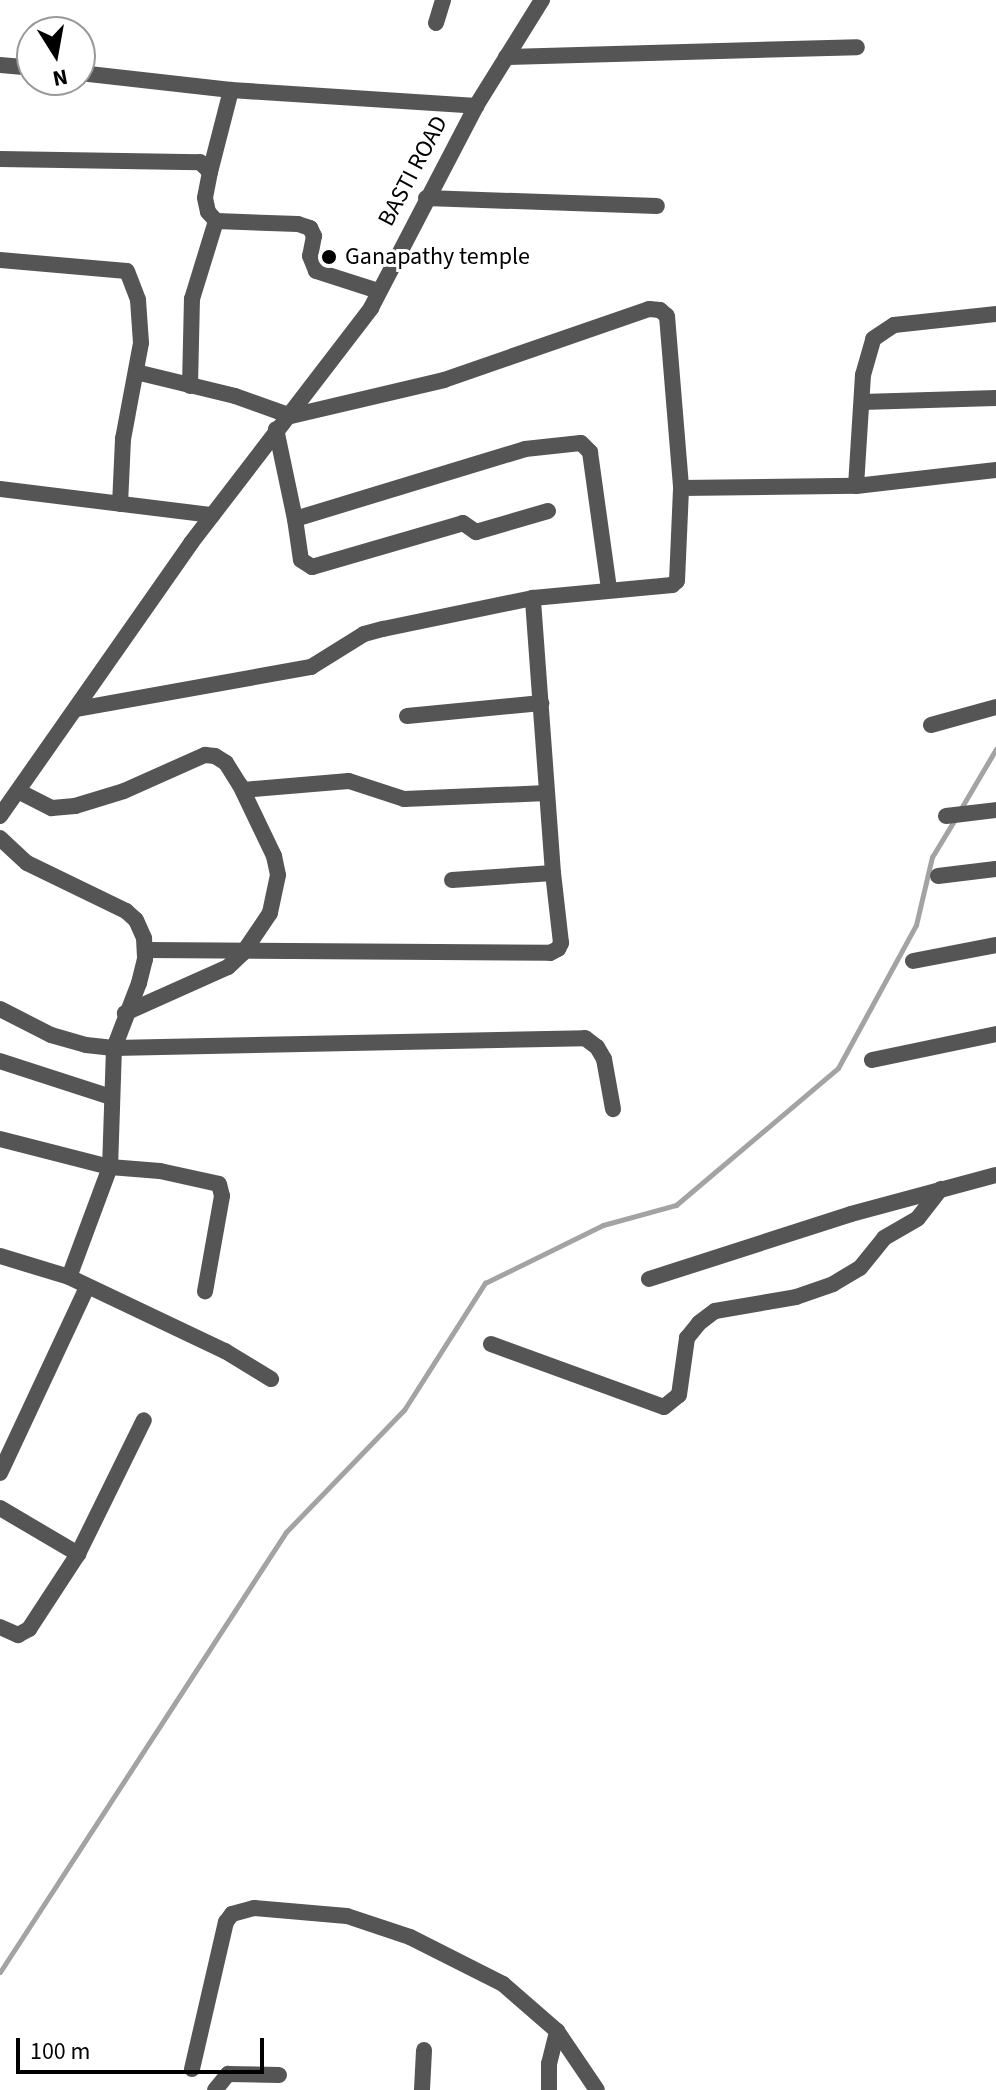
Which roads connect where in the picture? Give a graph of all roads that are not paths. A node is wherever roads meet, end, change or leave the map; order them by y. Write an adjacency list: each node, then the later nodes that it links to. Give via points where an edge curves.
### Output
1 (443, 0): 3 (street)
2 (542, 0): 5 (street, BASTI ROAD)
3 (436, 23)
4 (857, 47): 5 (street)
5 (506, 57): 8 (street, BASTI ROAD)
6 (96, 75): 7 (street)
7 (231, 90): 8 (street); 10 (street)
8 (476, 106): 11 (street, BASTI ROAD)
9 (0, 159): 10 (street, via 200,162)
10 (210, 172): 13 (street, via 205,198)
11 (426, 198): 12 (street); 15 (street, BASTI ROAD)
12 (657, 206)
13 (216, 221): 15 (street, via 310,228 316,271); 18 (street, via 192,299)
14 (0, 260): 17 (street, via 127,271 138,300 141,343)
15 (378, 291): 21 (street, BASTI ROAD)
16 (996, 314): 20 (street, via 886,327 869,350)
17 (136, 372): 18 (street); 27 (street, via 123,439)
18 (190, 386): 21 (street)
19 (996, 398): 20 (street)
20 (862, 402): 24 (street)
21 (291, 416): 22 (street, BASTI ROAD); 25 (street, via 444,380 649,309 660,310 667,316)
22 (276, 429): 29 (street, BASTI ROAD); 30 (street)
23 (996, 470): 24 (street)
24 (856, 486): 25 (street)
25 (681, 488): 31 (street, via 677,581 669,586)
26 (0, 489): 27 (street)
27 (120, 504): 29 (street)
28 (548, 511): 30 (street, via 476,532 463,523 312,567 301,560)
29 (212, 515): 35 (street, BASTI ROAD)
30 (295, 519): 31 (street, via 525,449 581,443 590,452)
31 (609, 589): 32 (street)
32 (533, 598): 33 (street); 35 (street, via 364,634 320,664 295,671)
33 (541, 703): 36 (street); 40 (street)
34 (996, 707): 37 (street)
35 (77, 709): 39 (street, BASTI ROAD)
36 (407, 716)
37 (931, 725)
38 (243, 790): 39 (street, via 226,763 205,755 75,806 52,808); 40 (street, via 349,781 404,799); 51 (street, via 278,875 270,913)
39 (18, 791): 42 (street, BASTI ROAD)
40 (547, 793): 46 (street)
41 (996, 810): 43 (street)
42 (0, 816)
43 (946, 816)
44 (0, 838): 50 (street, via 27,863 126,911 140,929)
45 (996, 869): 47 (street)
46 (553, 873): 48 (street); 51 (street, via 561,943 550,953)
47 (938, 876)
48 (452, 880)
49 (996, 945): 52 (street)
50 (145, 950): 51 (street); 54 (street, via 139,983)
51 (243, 953): 54 (street, via 214,976)
52 (913, 961)
53 (0, 1009): 56 (street, via 51,1035)
54 (125, 1013): 56 (street)
55 (996, 1034): 57 (street)
56 (114, 1048): 59 (street); 60 (street, via 585,1038 604,1059)
57 (872, 1060)
58 (0, 1061): 59 (street)
59 (111, 1097): 62 (street)
60 (613, 1109)
61 (0, 1139): 62 (street)
62 (110, 1167): 66 (street); 69 (street, via 219,1184 222,1196)
63 (996, 1175): 64 (street)
64 (941, 1189): 67 (street); 70 (street, via 918,1218 884,1238 860,1268 833,1284 796,1297 715,1311 699,1323 687,1338 679,1395 664,1407)
65 (0, 1256): 66 (street)
66 (69, 1277): 68 (street)
67 (649, 1279)
68 (87, 1287): 71 (street, via 191,1334); 73 (street)
69 (205, 1291)
70 (491, 1344)
71 (271, 1379)
72 (144, 1420): 75 (street)
73 (0, 1473)
74 (0, 1508): 75 (street)
75 (78, 1554): 76 (street, via 29,1629 18,1635)
76 (0, 1627)
77 (557, 2031): 79 (street, via 503,1984 410,1937 330,1913 254,1908 232,1914 226,1922); 83 (street); 84 (street)
78 (424, 2050): 82 (street)
79 (192, 2069)
80 (279, 2075): 81 (street, via 228,2074)
81 (215, 2090)
82 (422, 2090)
83 (549, 2090)
84 (597, 2090)

